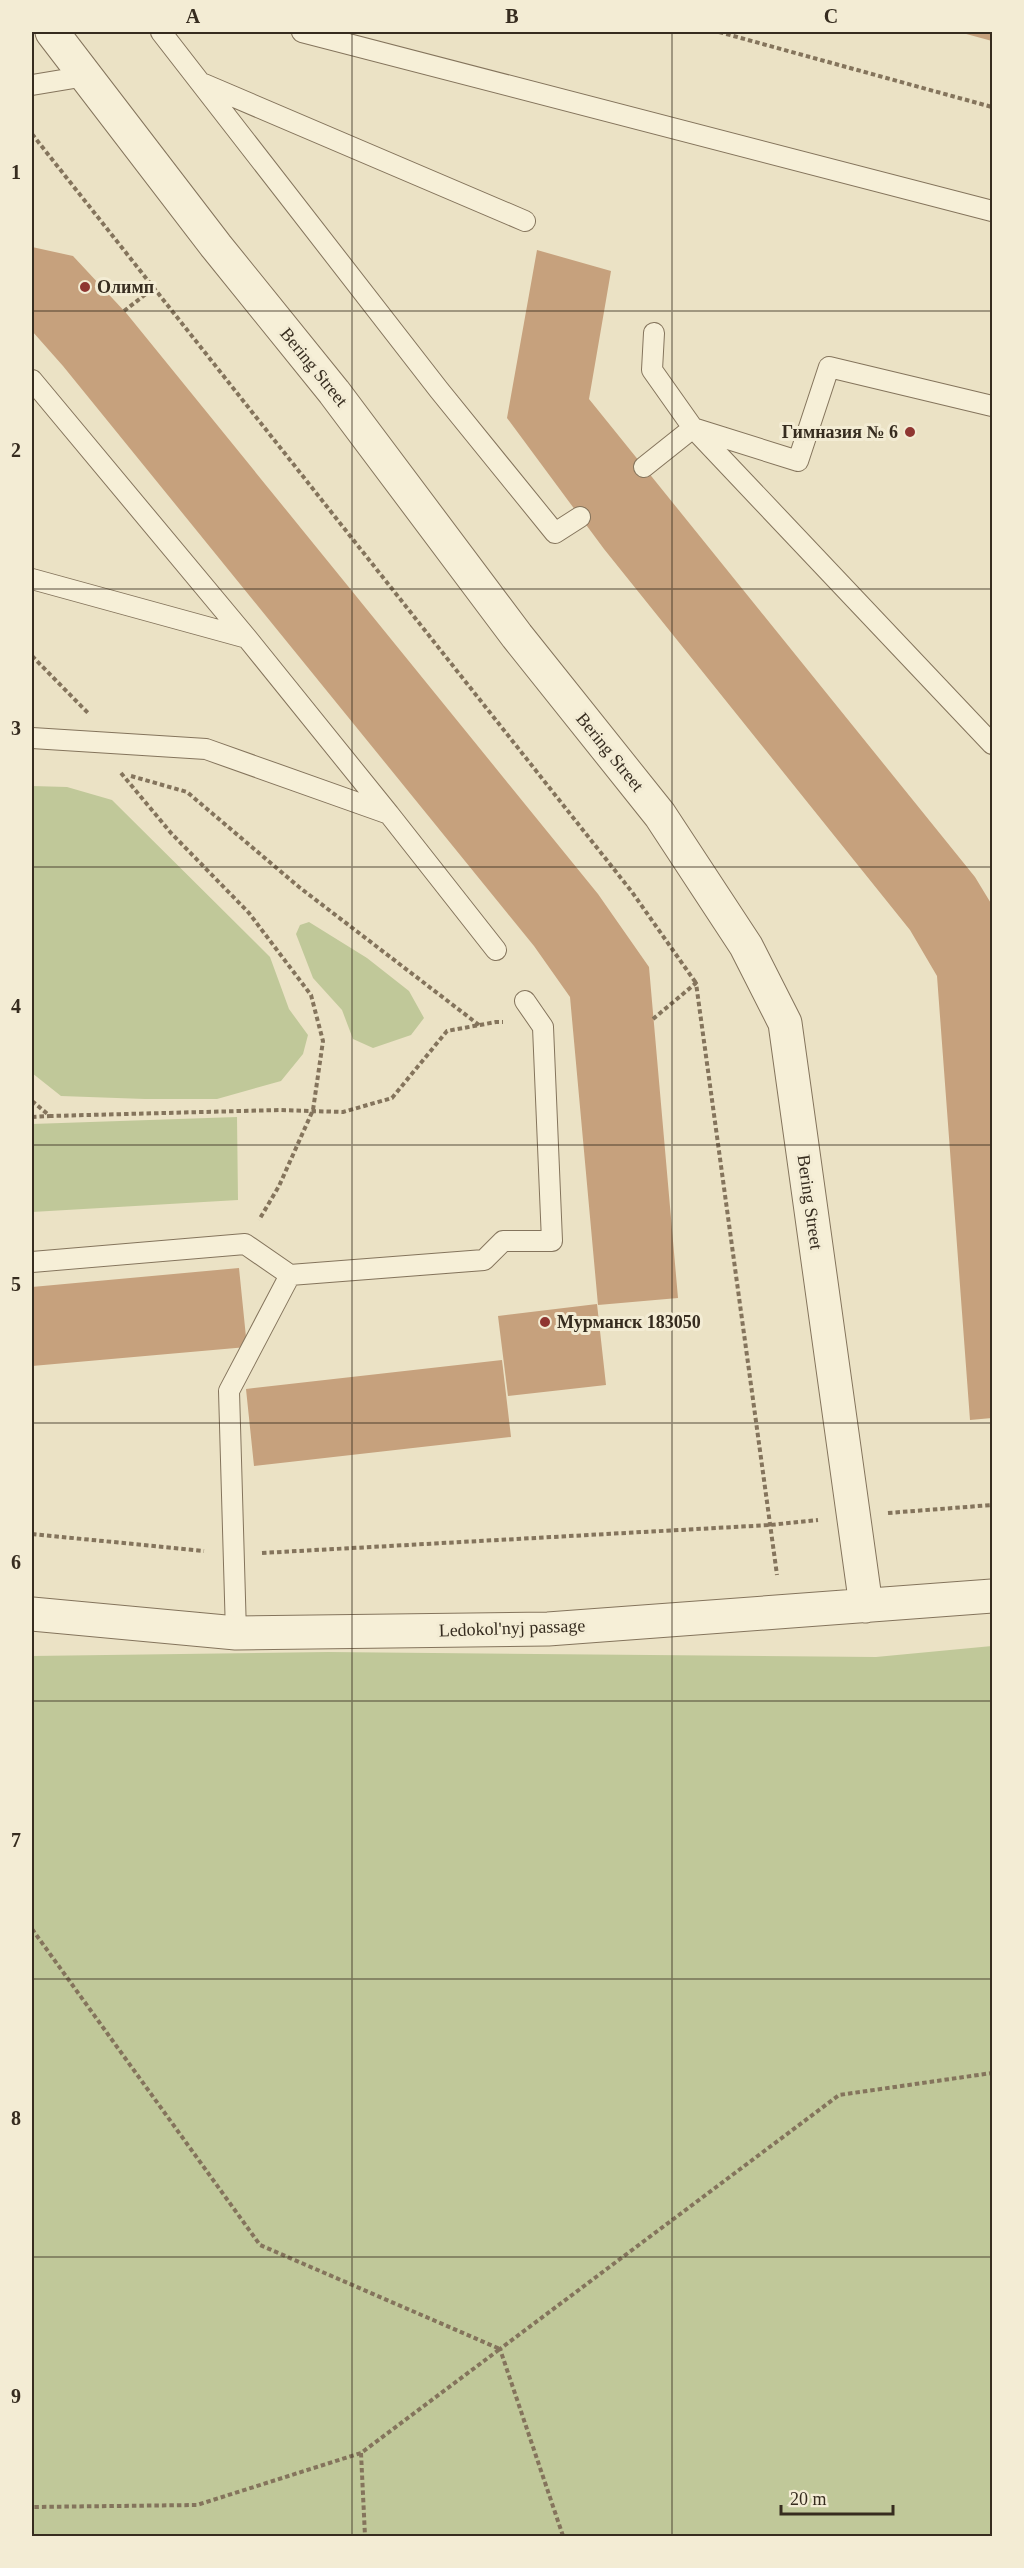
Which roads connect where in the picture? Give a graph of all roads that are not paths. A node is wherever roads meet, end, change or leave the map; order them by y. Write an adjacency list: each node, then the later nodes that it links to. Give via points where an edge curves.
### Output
1 (52, 32): 4 (street, Bering Street)
2 (161, 32): 5 (lane)
3 (302, 32): 7 (lane)
4 (86, 76): 6 (lane); 25 (street, Bering Street, via 660,815 746,946 785,1023)
5 (201, 83): 8 (lane); 14 (lane, via 438,390 555,533)
6 (32, 86)
7 (993, 211)
8 (525, 221)
9 (654, 333): 12 (lane, via 652,370)
10 (32, 380): 16 (lane)
11 (993, 406): 12 (lane, via 829,367 798,461)
12 (693, 428): 13 (lane); 18 (lane)
13 (644, 466)
14 (580, 517)
15 (32, 579): 16 (lane)
16 (247, 638): 19 (lane)
17 (32, 738): 19 (lane, via 206,749)
18 (993, 744)
19 (389, 814): 20 (lane)
20 (496, 950)
21 (525, 1001): 23 (lane, via 543,1027 552,1241 504,1241 484,1260)
22 (32, 1262): 23 (lane, via 245,1244)
23 (290, 1275): 27 (lane, via 228,1391)
24 (993, 1596): 25 (street, Ledokol'nyj passage)
25 (866, 1606): 27 (street, Ledokol'nyj passage, via 548,1629)
26 (32, 1614): 27 (street, Ledokol'nyj passage)
27 (236, 1633)

